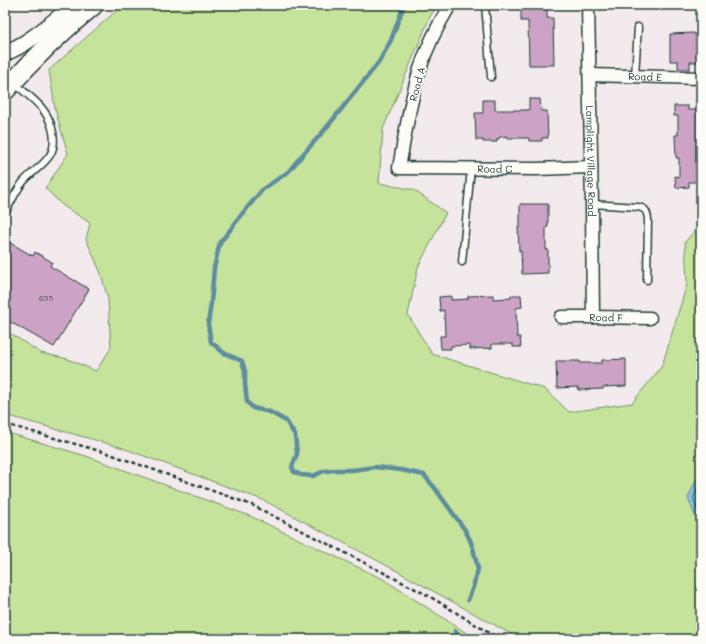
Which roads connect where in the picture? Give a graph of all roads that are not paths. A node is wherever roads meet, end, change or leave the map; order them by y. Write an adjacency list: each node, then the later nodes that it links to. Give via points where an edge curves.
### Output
1 (74, 5): 7 (street, via 33,38)
2 (94, 5): 12 (main road)
3 (450, 5): 14 (street, Road A, via 420,68)
4 (485, 5): 10 (lane)
5 (588, 5): 8 (street, Lamplight Village Road)
6 (638, 27): 9 (lane)
7 (5, 53)
8 (590, 75): 9 (street, Road E); 13 (street, Lamplight Village Road)
9 (635, 76): 11 (street, Road E)
10 (491, 77)
11 (701, 78)
12 (8, 83): 17 (lane, via 44,111 53,133 54,148 23,182)
13 (592, 167): 15 (street, Road C); 16 (street, Lamplight Village Road)
14 (399, 168): 15 (street, Road C)
15 (471, 168): 18 (lane)
16 (592, 204): 19 (lane, via 644,208 648,219); 20 (street, Lamplight Village Road)
17 (5, 213)
18 (462, 262)
19 (647, 280)
20 (593, 316): 21 (street, Road F); 22 (street, Road F)
21 (561, 317)
22 (650, 318)

